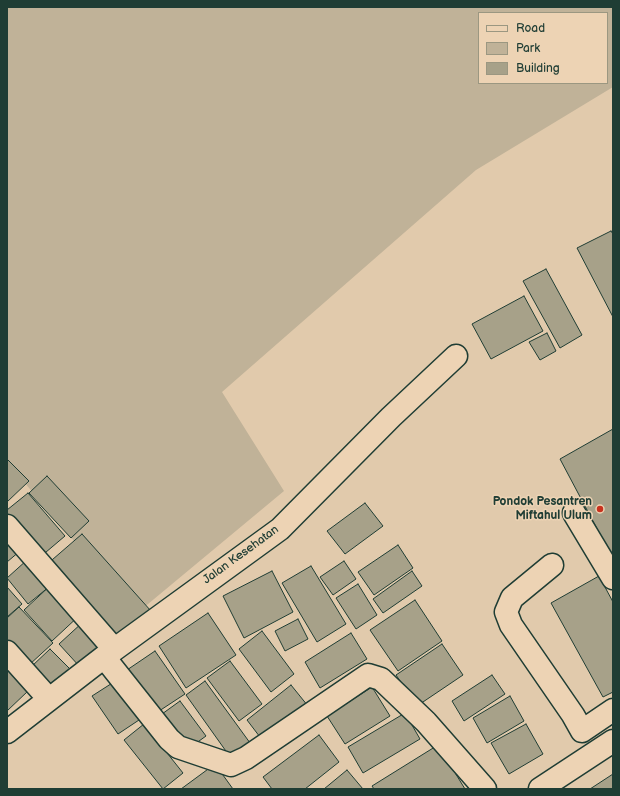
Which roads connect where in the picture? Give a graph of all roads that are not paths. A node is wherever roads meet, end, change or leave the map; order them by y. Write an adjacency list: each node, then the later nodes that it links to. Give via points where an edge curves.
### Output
1 (456, 356): 7 (street, Jalan Kesehatan, via 391,417 280,529)
2 (574, 513): 5 (street)
3 (7, 526): 7 (street)
4 (552, 565): 9 (street, via 512,598 506,612 511,625 582,731)
5 (613, 578)
6 (7, 652): 8 (street)
7 (109, 653): 8 (street, Jalan Kesehatan); 12 (street, via 169,740 178,747 231,765 246,758 368,675 381,679 426,722)
8 (48, 698): 10 (street, Jalan Kesehatan)
9 (613, 710)
10 (7, 732)
11 (613, 741): 13 (street)
12 (485, 789)
13 (540, 789)

